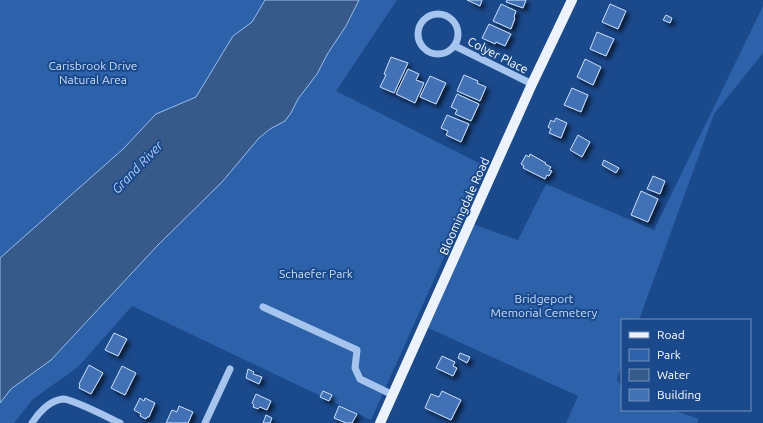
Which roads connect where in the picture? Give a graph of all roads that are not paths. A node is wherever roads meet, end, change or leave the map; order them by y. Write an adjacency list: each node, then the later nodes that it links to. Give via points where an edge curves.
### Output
1 (572, 0): 3 (main road, Bloomingdale Road)
2 (455, 46): 2 (street, Colyer Place, via 458,39 456,25 446,16 430,15 418,27 419,43 424,50 441,55); 3 (street, Colyer Place)
3 (532, 84): 6 (main road, Bloomingdale Road)
4 (263, 307): 6 (street, via 357,350 355,368 360,379)
5 (230, 369): 9 (street)
6 (393, 395): 10 (main road, Bloomingdale Road)
7 (32, 423): 8 (street, via 48,404 63,399)
8 (120, 423)
9 (205, 423)
10 (380, 423)

